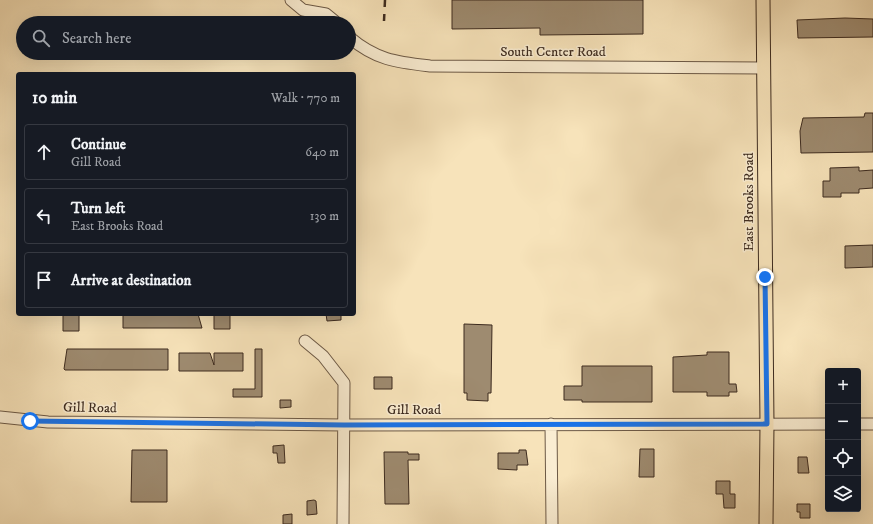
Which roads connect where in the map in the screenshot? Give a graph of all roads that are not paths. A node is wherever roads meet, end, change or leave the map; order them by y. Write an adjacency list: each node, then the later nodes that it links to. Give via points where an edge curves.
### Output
1 (291, 0): 3 (street, via 303,10)
2 (763, 0): 5 (main road, East Brooks Road)
3 (328, 16)
4 (356, 43): 5 (street, South Center Road, via 363,49 390,61 430,66)
5 (764, 68): 9 (main road, East Brooks Road)
6 (305, 341): 13 (street, via 323,356 344,383)
7 (0, 417): 13 (street, Gill Road, via 48,422)
8 (551, 424): 9 (street, Gill Road); 13 (street, Gill Road); 15 (street)
9 (767, 424): 10 (street, Gill Road); 16 (main road, East Brooks Road)
10 (825, 424)
11 (861, 424): 12 (street)
12 (873, 424)
13 (344, 425): 14 (street)
14 (343, 524)
15 (552, 524)
16 (766, 524)

